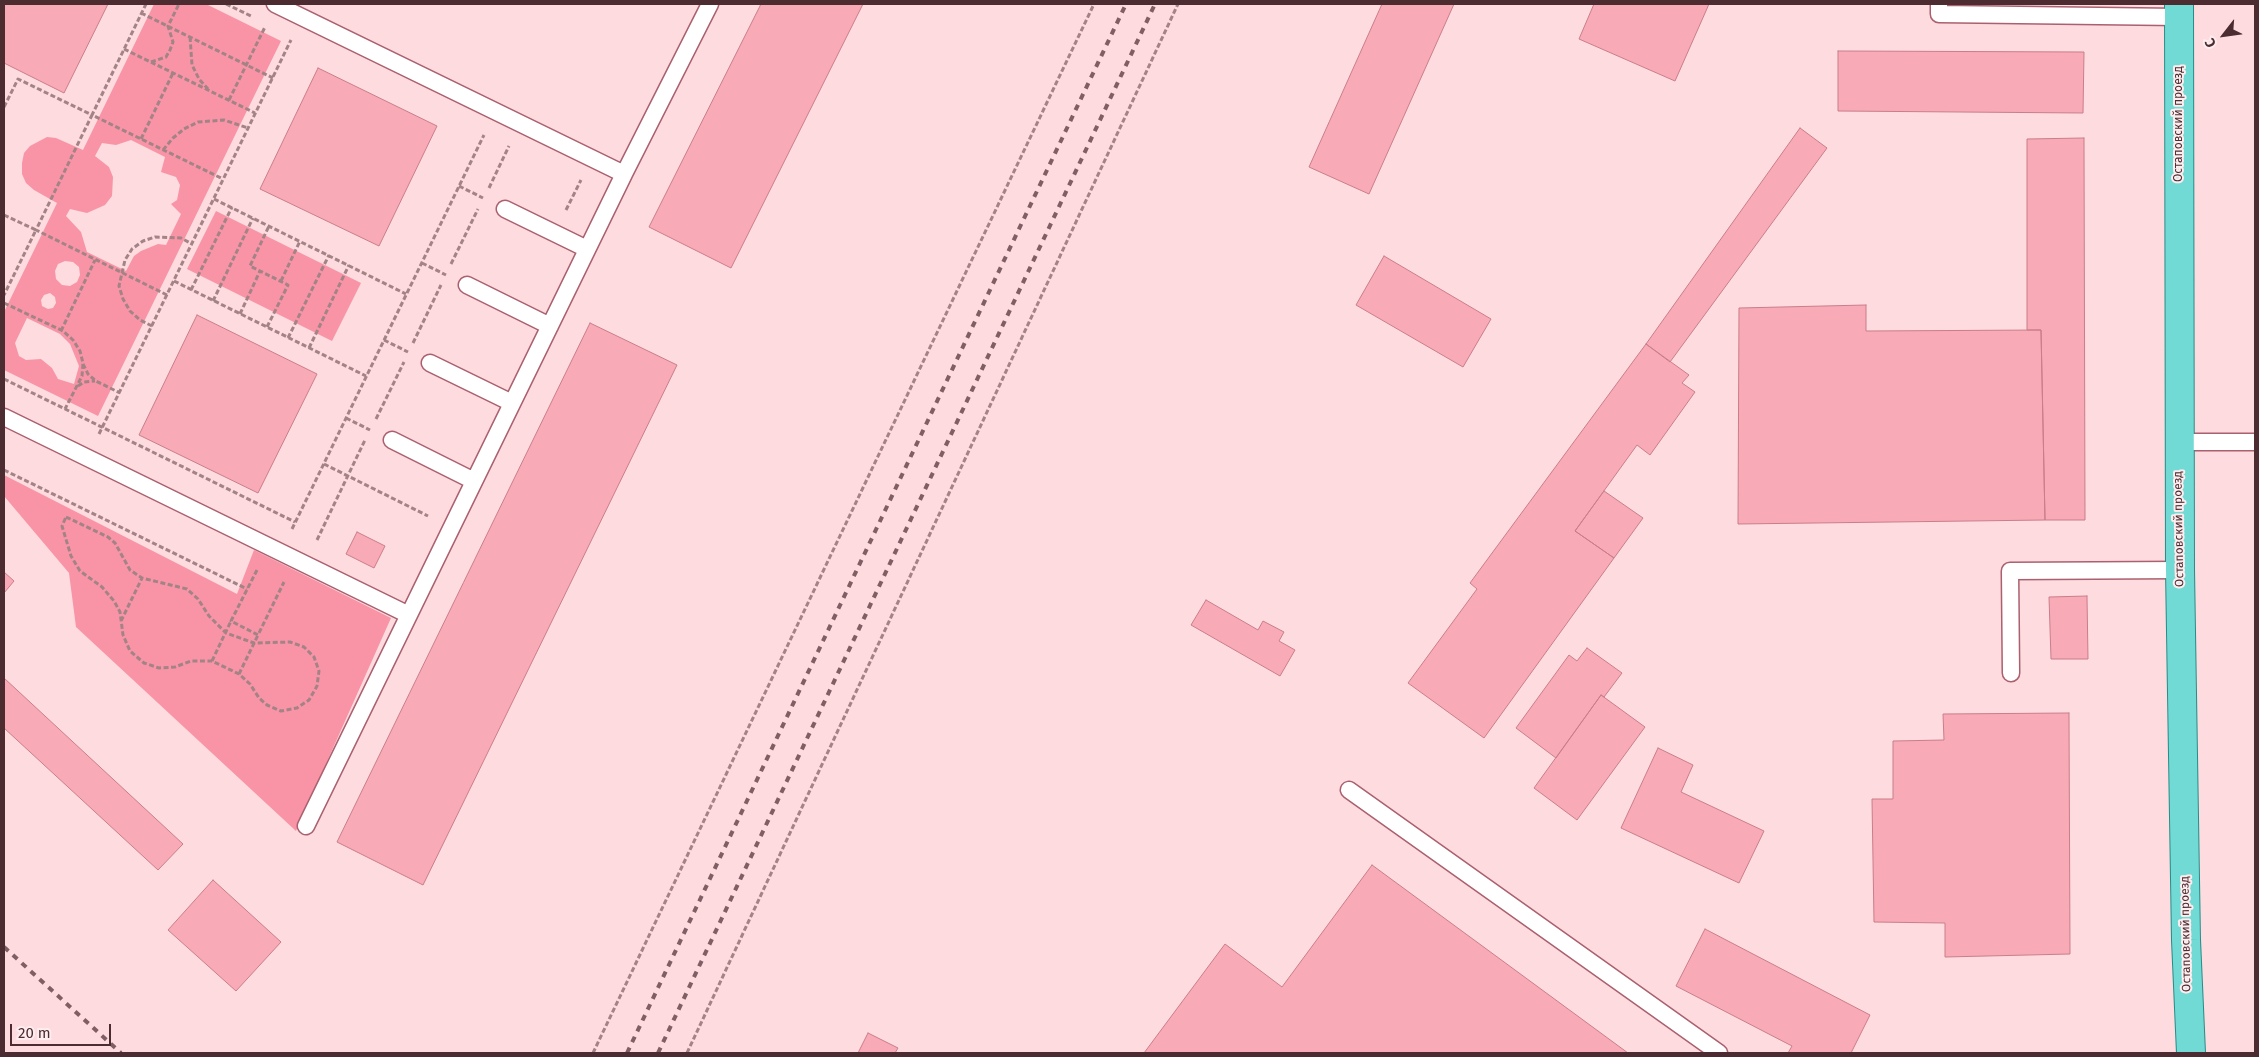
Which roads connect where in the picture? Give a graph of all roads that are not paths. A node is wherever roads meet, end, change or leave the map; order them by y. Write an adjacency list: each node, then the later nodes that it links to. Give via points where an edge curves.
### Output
1 (275, 4): 5 (lane)
2 (710, 4): 5 (lane)
3 (1939, 4): 4 (lane, via 1939,14)
4 (2179, 10): 14 (main road, Остаповский проезд)
5 (624, 174): 7 (lane)
6 (505, 209): 7 (lane)
7 (587, 249): 9 (lane)
8 (467, 285): 9 (lane)
9 (550, 326): 11 (lane)
10 (430, 363): 11 (lane)
11 (512, 403): 16 (lane)
12 (4, 417): 18 (lane)
13 (392, 440): 16 (lane)
14 (2178, 442): 15 (lane); 17 (main road, Остаповский проезд)
15 (2255, 442)
16 (474, 481): 18 (lane)
17 (2180, 570): 19 (lane, via 2010,571); 23 (main road, Остаповский проезд)
18 (409, 615): 21 (lane)
19 (2011, 673)
20 (1349, 790): 22 (lane)
21 (306, 826)
22 (1719, 1053)
23 (2190, 1053)

